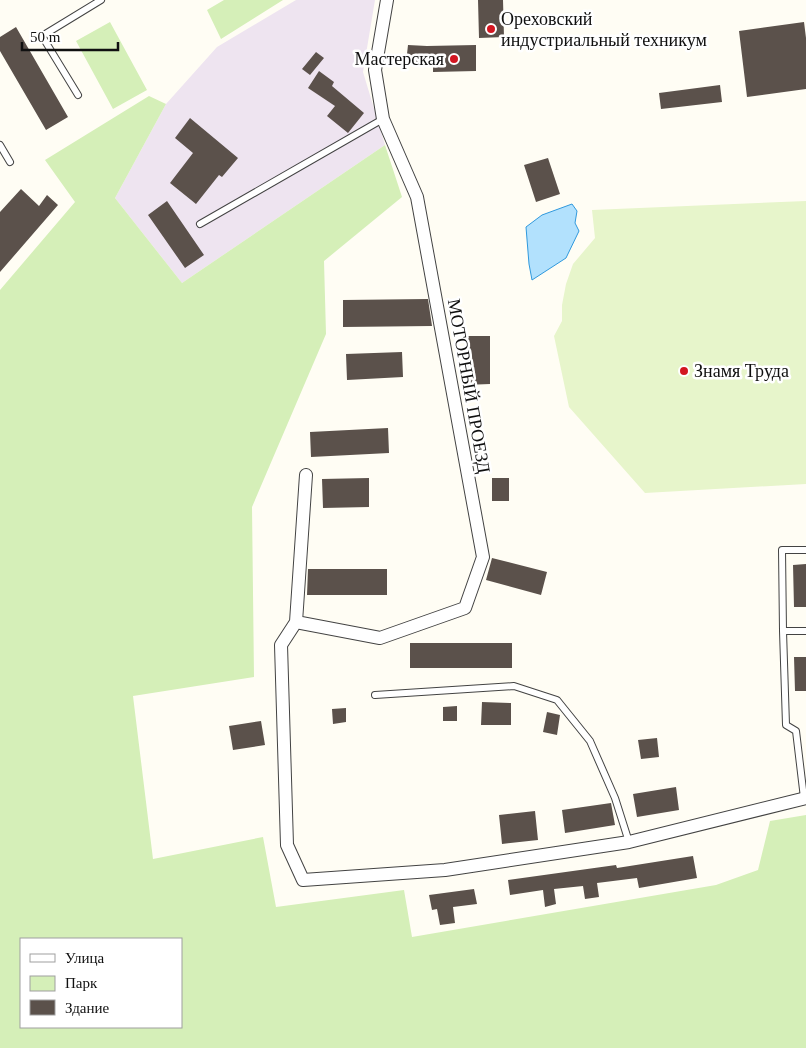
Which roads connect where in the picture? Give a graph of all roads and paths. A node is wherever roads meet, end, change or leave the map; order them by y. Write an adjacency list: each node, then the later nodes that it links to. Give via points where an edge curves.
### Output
1 (101, 0): 3 (lane, via 42,36)
2 (387, 0): 4 (street, МОТОРНЫЙ ПРОЕЗД, via 375,70)
3 (78, 95)
4 (383, 119): 7 (lane); 10 (street, МОТОРНЫЙ ПРОЕЗД, via 417,196 483,557 465,608 380,638)
5 (0, 144): 6 (lane)
6 (10, 162)
7 (200, 224)
8 (306, 476): 10 (street)
9 (806, 550): 11 (lane, via 782,550)
10 (296, 622): 15 (street, via 281,645 286,845 303,880 445,870)
11 (783, 631): 12 (lane); 14 (lane, via 786,725 796,731)
12 (806, 631)
13 (375, 695): 15 (lane, via 514,686 556,700 590,741 615,798)
14 (805, 798): 15 (street)
15 (629, 842)

